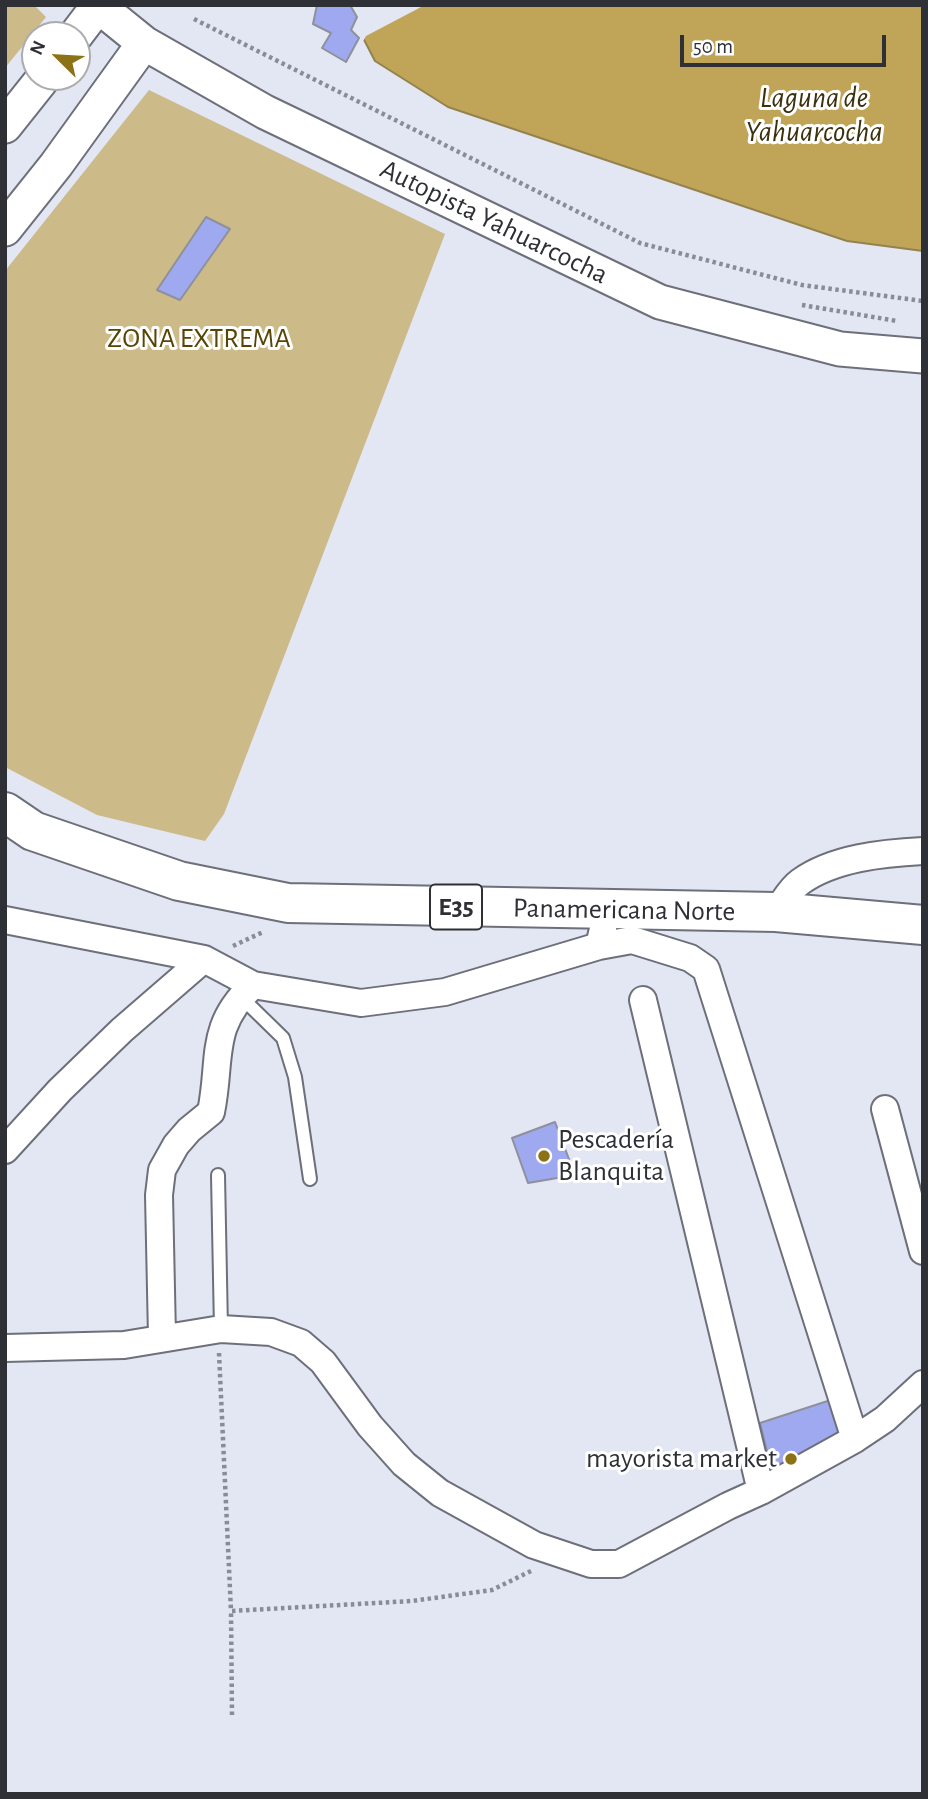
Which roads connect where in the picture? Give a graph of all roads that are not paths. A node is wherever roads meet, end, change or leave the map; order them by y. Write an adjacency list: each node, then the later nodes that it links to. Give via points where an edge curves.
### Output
1 (98, 6): 2 (street); 3 (street, Autopista Yahuarcocha)
2 (87, 21)
3 (144, 43): 6 (street); 7 (street, Autopista Yahuarcocha, via 265,111 660,302 840,349)
4 (33, 91): 5 (street)
5 (5, 126)
6 (5, 229)
7 (923, 356)
8 (5, 812): 13 (highway, Panamericana Norte / E35, via 33,831 179,881 288,903)
9 (923, 851): 10 (street, via 850,860 823,870 799,883)
10 (776, 912): 12 (highway, Panamericana Norte / E35); 13 (highway, Panamericana Norte / E35)
11 (5, 920): 14 (street)
12 (923, 925)
13 (603, 928): 15 (street, via 445,992 362,1003); 26 (street, via 690,958 706,969)
14 (204, 959): 15 (street); 18 (street, via 122,1030)
15 (247, 991): 20 (lane, via 283,1038 295,1077); 23 (street, via 224,1021 211,1112 176,1145 162,1170)
16 (643, 1000): 27 (street)
17 (885, 1109): 21 (street)
18 (5, 1150)
19 (218, 1174): 22 (lane)
20 (310, 1179)
21 (923, 1251)
22 (221, 1329): 23 (street); 27 (street, via 271,1332 302,1343 323,1362 404,1464 440,1493 534,1545 592,1564 619,1564)
23 (162, 1337): 24 (street, via 124,1345)
24 (5, 1348)
25 (923, 1384): 26 (street)
26 (855, 1439): 27 (street)
27 (761, 1492)

